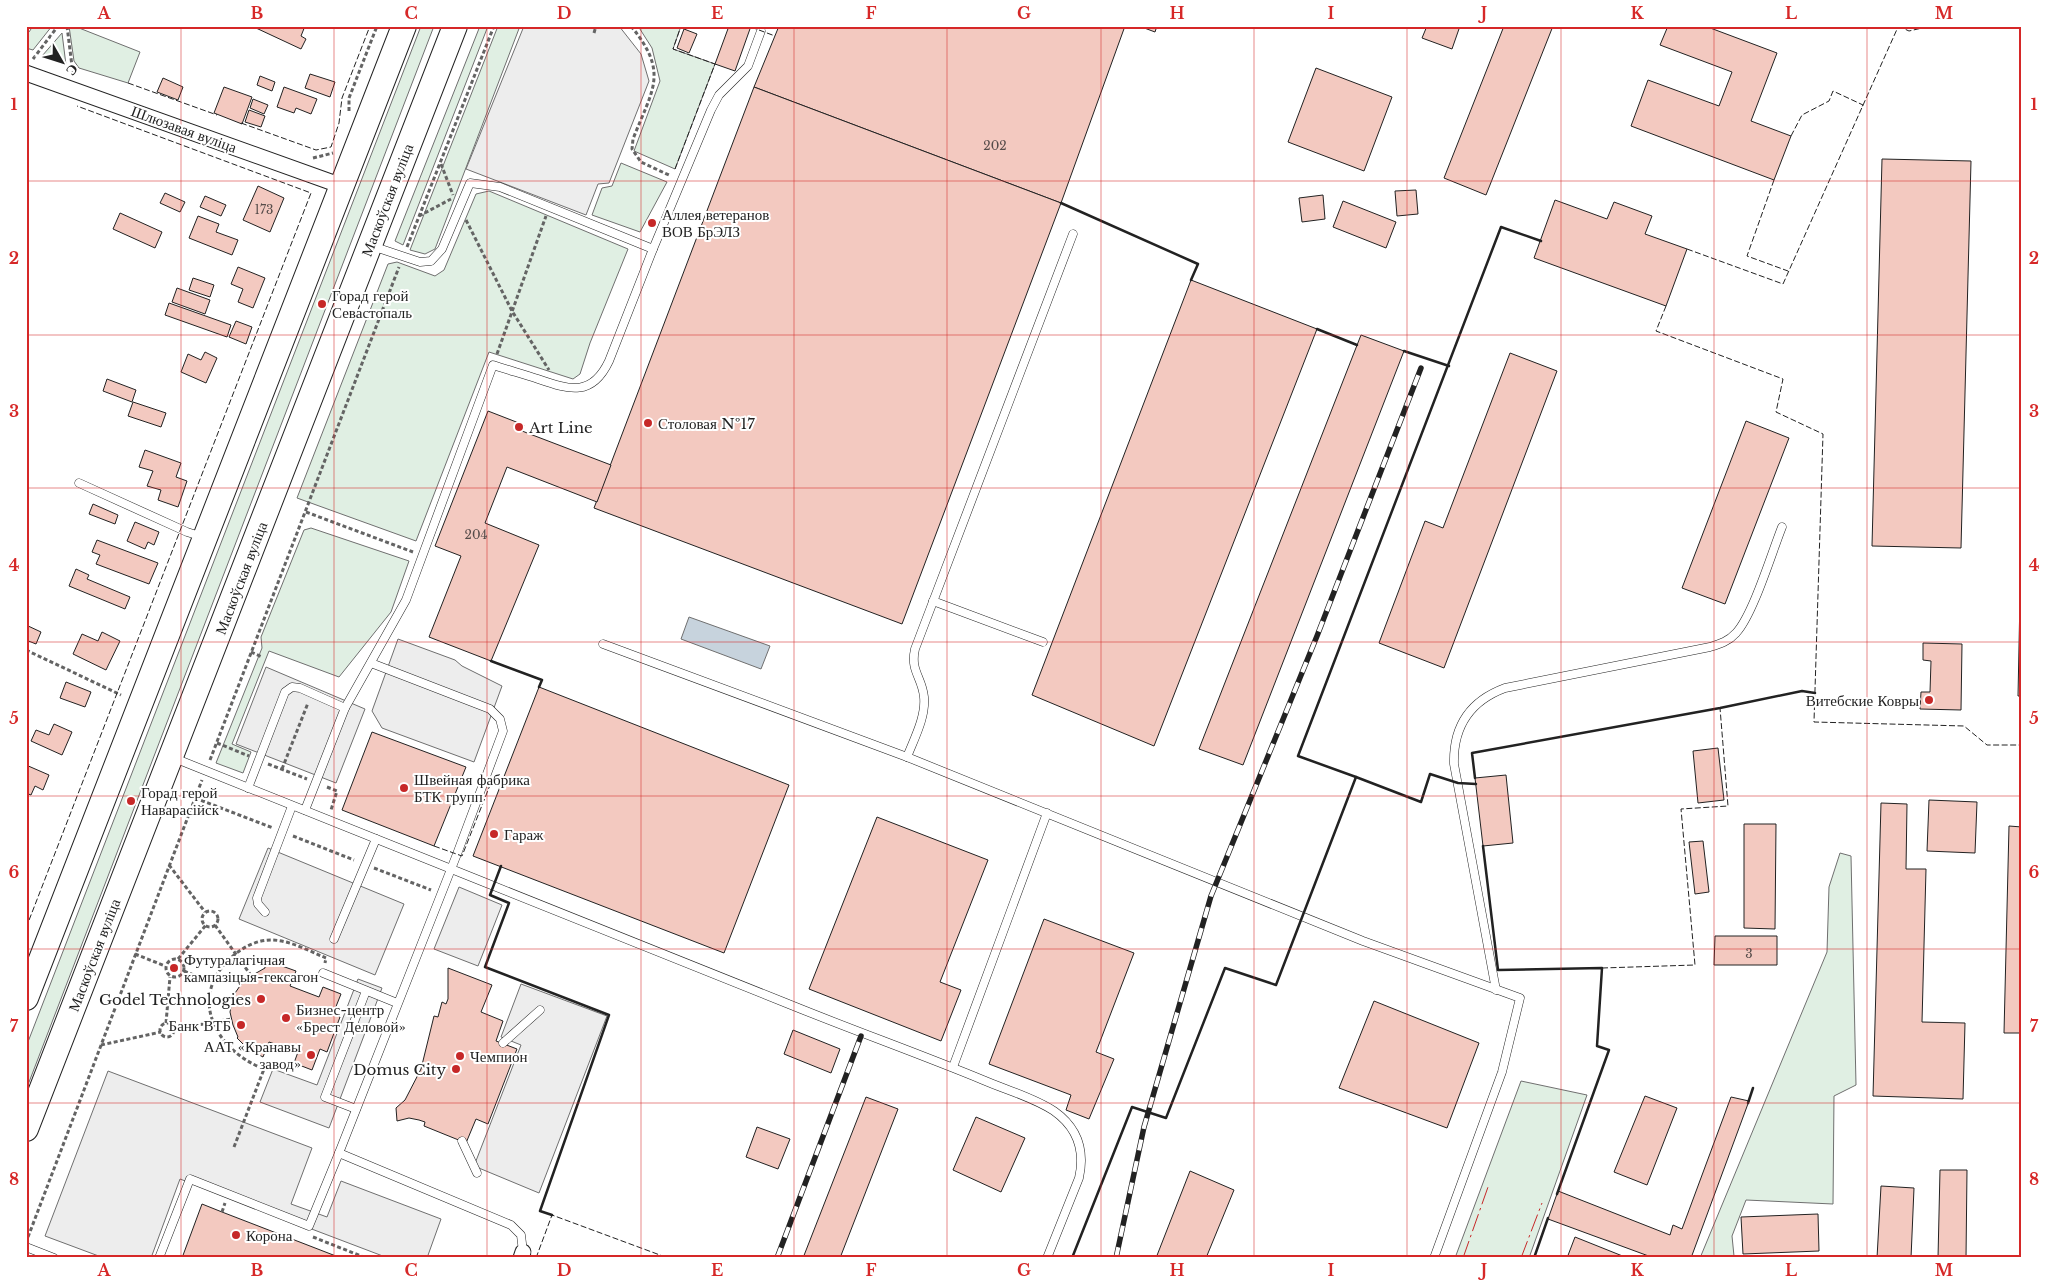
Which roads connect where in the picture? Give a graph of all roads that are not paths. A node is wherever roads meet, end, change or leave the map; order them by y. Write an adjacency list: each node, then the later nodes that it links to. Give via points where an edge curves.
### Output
1 (404, 26): 5 (main road)
2 (455, 26): 7 (main road, Маскоўская вуліца)
3 (762, 31): 8 (lane, via 748,66 720,95 711,110)
4 (26, 73): 5 (street, Шлюзавая вуліца)
5 (333, 184): 11 (main road)
6 (1073, 234): 12 (lane)
7 (370, 246): 8 (lane, via 426,262 435,258 442,249 470,182 495,186 550,206); 18 (main road, Маскоўская вуліца)
8 (652, 249): 15 (lane, via 605,369 592,383 584,387 559,387 493,365 406,600)
9 (79, 483): 11 (lane)
10 (1782, 527): 28 (lane, via 1747,616 1729,639 1710,648 1505,688 1491,693 1468,712 1455,739 1454,764)
11 (205, 537): 30 (main road)
12 (934, 601): 13 (lane); 17 (lane, via 913,657 924,700 921,720)
13 (1043, 642)
14 (602, 644): 17 (lane)
15 (371, 663): 16 (lane); 24 (lane, via 490,709 500,719 502,736)
16 (345, 708): 19 (lane, via 296,687 285,692); 21 (lane)
17 (907, 757): 22 (lane)
18 (172, 758): 19 (lane); 36 (main road, Маскоўская вуліца)
19 (248, 788): 20 (lane)
20 (292, 806): 21 (lane); 25 (lane, via 257,898 259,908)
21 (305, 810): 23 (lane)
22 (1047, 813): 28 (lane, via 1363,941); 34 (lane)
23 (376, 839): 24 (lane); 26 (lane)
24 (451, 868): 31 (lane); 34 (lane)
25 (265, 912)
26 (334, 939)
27 (323, 974): 29 (lane)
28 (1496, 990): 45 (lane, via 1520,998 1502,1072)
29 (366, 991): 31 (lane); 35 (lane, via 325,1097)
30 (26, 998)
31 (397, 1003): 35 (lane)
32 (540, 1010): 33 (lane)
33 (503, 1043)
34 (953, 1068): 44 (lane, via 1053,1111 1072,1128 1082,1153 1079,1178)
35 (356, 1109): 38 (lane)
36 (26, 1129)
37 (462, 1141): 39 (lane)
38 (338, 1153): 41 (lane, via 511,1225 521,1234); 43 (lane, via 309,1226 190,1178)
39 (477, 1173)
40 (26, 1246): 42 (lane)
41 (522, 1255)
42 (54, 1258)
43 (159, 1258)
44 (1048, 1258)
45 (1434, 1258)

